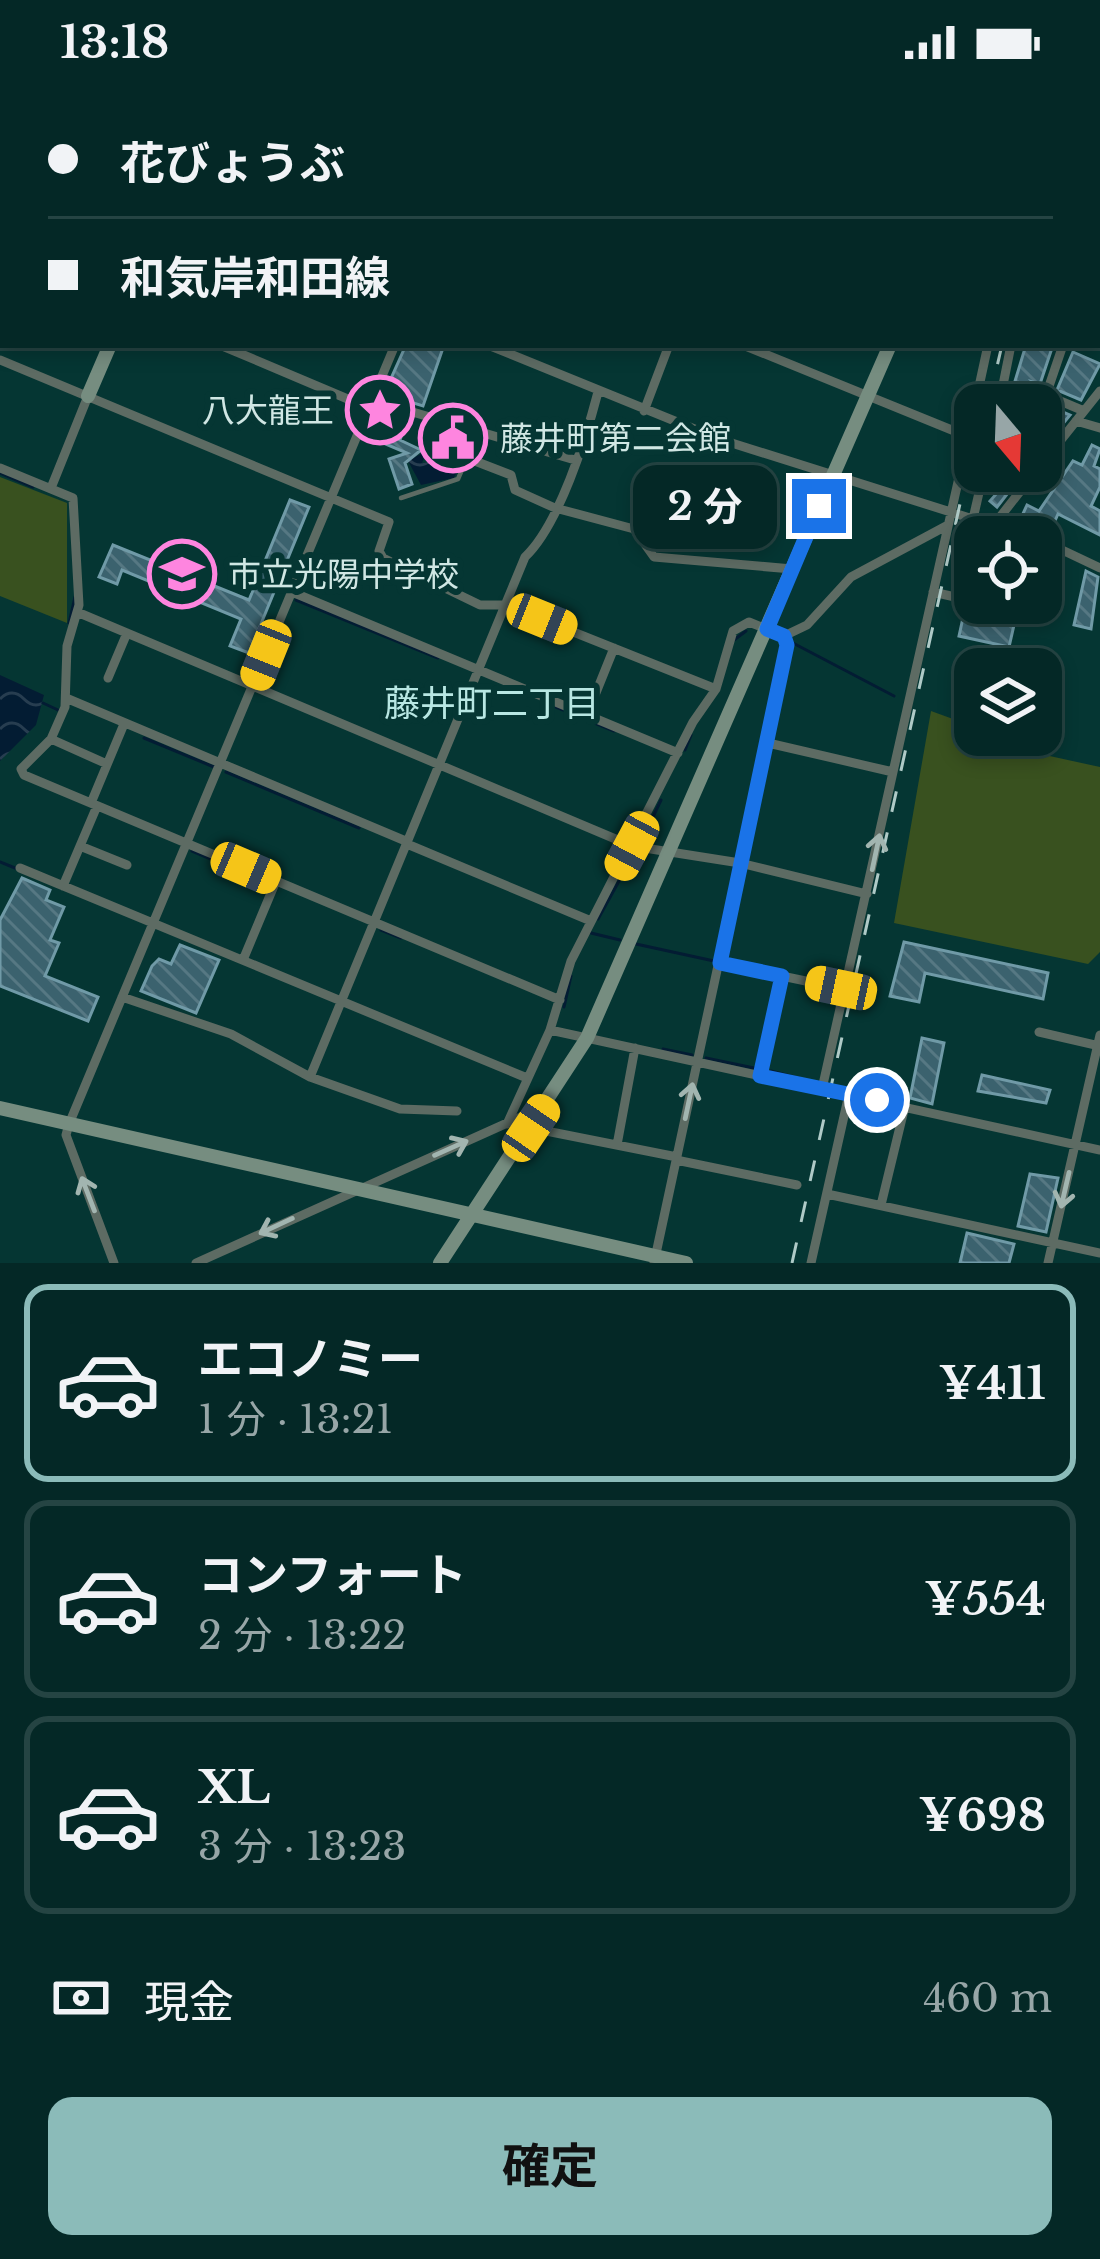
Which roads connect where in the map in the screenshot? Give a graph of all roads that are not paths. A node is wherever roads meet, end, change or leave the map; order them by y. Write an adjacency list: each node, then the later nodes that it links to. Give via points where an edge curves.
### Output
1 (109, 348): 17 (main road)
2 (228, 348): 18 (street)
3 (394, 348): 18 (street)
4 (495, 348): 15 (street)
5 (668, 348): 19 (street)
6 (750, 348): 16 (street)
7 (889, 348): 16 (main road)
8 (987, 348): 12 (street)
9 (1010, 348): 13 (street)
10 (1063, 348): 20 (street, via 1046,395)
11 (0, 360): 17 (street)
12 (980, 384)
13 (1003, 384)
14 (1100, 391): 20 (street)
15 (598, 392): 19 (street); 27 (street)
16 (868, 393): 24 (street); 29 (main road)
17 (88, 396): 30 (street); 33 (street)
18 (371, 404): 22 (street); 33 (street)
19 (644, 411): 29 (street)
20 (1084, 411): 21 (street)
21 (1076, 421): 23 (street); 25 (street)
22 (467, 428): 26 (street); 27 (street)
23 (1100, 428)
24 (954, 430)
25 (1062, 439)
26 (466, 458): 34 (lane, via 458,479); 35 (street, via 511,475 515,490)
27 (574, 460): 35 (street)
28 (0, 468): 30 (street)
29 (833, 474): 36 (street); 42 (main road)
30 (51, 488): 47 (street, via 73,498)
31 (956, 492): 36 (street)
32 (1020, 492): 38 (street)
33 (333, 495): 43 (street); 46 (street, via 389,522 382,558 480,605)
34 (401, 498)
35 (555, 508): 42 (street, via 634,529 654,557); 46 (street)
36 (951, 512): 37 (street); 39 (street)
37 (960, 516)
38 (1001, 516)
39 (948, 525): 44 (street); 50 (street, via 851,577 807,625)
40 (1062, 551): 41 (street)
41 (1100, 568)
42 (792, 569): 48 (main road)
43 (292, 592): 52 (street); 54 (street)
44 (933, 592): 45 (street); 65 (street)
45 (954, 597)
46 (506, 605): 51 (street); 52 (street)
47 (77, 612): 49 (street); 56 (street)
48 (767, 629): 50 (street); 55 (street, via 737,626); 71 (main road)
49 (127, 633): 53 (street); 54 (street)
50 (784, 636): 60 (street)
51 (614, 648): 55 (street); 57 (street)
52 (481, 670): 57 (street); 64 (street)
53 (108, 678)
54 (253, 686): 63 (street); 64 (street)
55 (716, 689): 61 (street)
56 (66, 698): 58 (street); 59 (street)
57 (587, 715): 61 (street)
58 (124, 724): 62 (street); 63 (street)
59 (51, 740): 62 (street); 66 (street, via 23,775)
60 (768, 743): 65 (street); 72 (street)
61 (678, 753): 70 (street)
62 (107, 764): 66 (street)
63 (219, 765): 67 (street); 68 (street)
64 (439, 765): 68 (street); 70 (street)
65 (893, 772): 77 (street, one-way to 65)
66 (94, 804): 67 (street); 69 (street)
67 (186, 843): 75 (street); 80 (street)
68 (407, 843): 78 (street); 79 (street)
69 (80, 846): 73 (street); 76 (street)
70 (632, 846): 71 (street); 78 (street)
71 (668, 850): 72 (street); 90 (main road)
72 (740, 863): 77 (street); 82 (street)
73 (127, 865)
74 (20, 868): 76 (street)
75 (276, 881): 79 (street); 81 (street)
76 (63, 886): 80 (street)
77 (866, 894): 84 (street)
78 (591, 920): 86 (street)
79 (375, 922): 86 (street); 87 (street)
80 (154, 923): 81 (street); 85 (street)
81 (242, 960): 87 (street)
82 (720, 963): 83 (street); 93 (street)
83 (782, 976): 84 (street); 94 (street)
84 (844, 989): 97 (street)
85 (122, 997): 95 (street, via 231,1034); 103 (street)
86 (560, 1000): 88 (street)
87 (342, 1001): 95 (street); 96 (street)
88 (550, 1030): 90 (street); 96 (street)
89 (1039, 1032): 91 (street)
90 (587, 1038): 92 (street); 99 (main road)
91 (1099, 1042): 106 (street)
92 (635, 1048): 93 (street); 107 (street)
93 (698, 1062): 94 (street); 109 (street, one-way to 93)
94 (760, 1076): 97 (street)
95 (310, 1077): 102 (street, via 400,1109)
96 (527, 1078): 104 (street)
97 (822, 1089): 98 (street)
98 (849, 1094): 100 (street); 112 (street)
99 (546, 1106): 104 (street); 105 (main road)
100 (904, 1106): 106 (street); 113 (street)
101 (0, 1108): 103 (main road)
102 (457, 1111)
103 (69, 1124): 111 (main road); 119 (street, one-way to 103, via 66,1135)
104 (507, 1124): 111 (street, one-way to 104)
105 (531, 1128): 107 (street); 114 (main road)
106 (1076, 1144): 108 (street); 115 (street, one-way to 115)
107 (617, 1145): 109 (street)
108 (1100, 1150)
109 (676, 1159): 110 (street); 117 (street)
110 (797, 1185)
111 (356, 1189): 114 (main road); 118 (street, one-way to 118)
112 (827, 1194): 113 (street); 122 (street)
113 (881, 1204): 115 (street)
114 (472, 1216): 117 (main road); 120 (main road)
115 (1053, 1242): 116 (street); 123 (street)
116 (1100, 1253)
117 (654, 1260): 121 (main road)
118 (198, 1262)
119 (115, 1263)
120 (440, 1263)
121 (686, 1263)
122 (811, 1263)
123 (1048, 1263)

